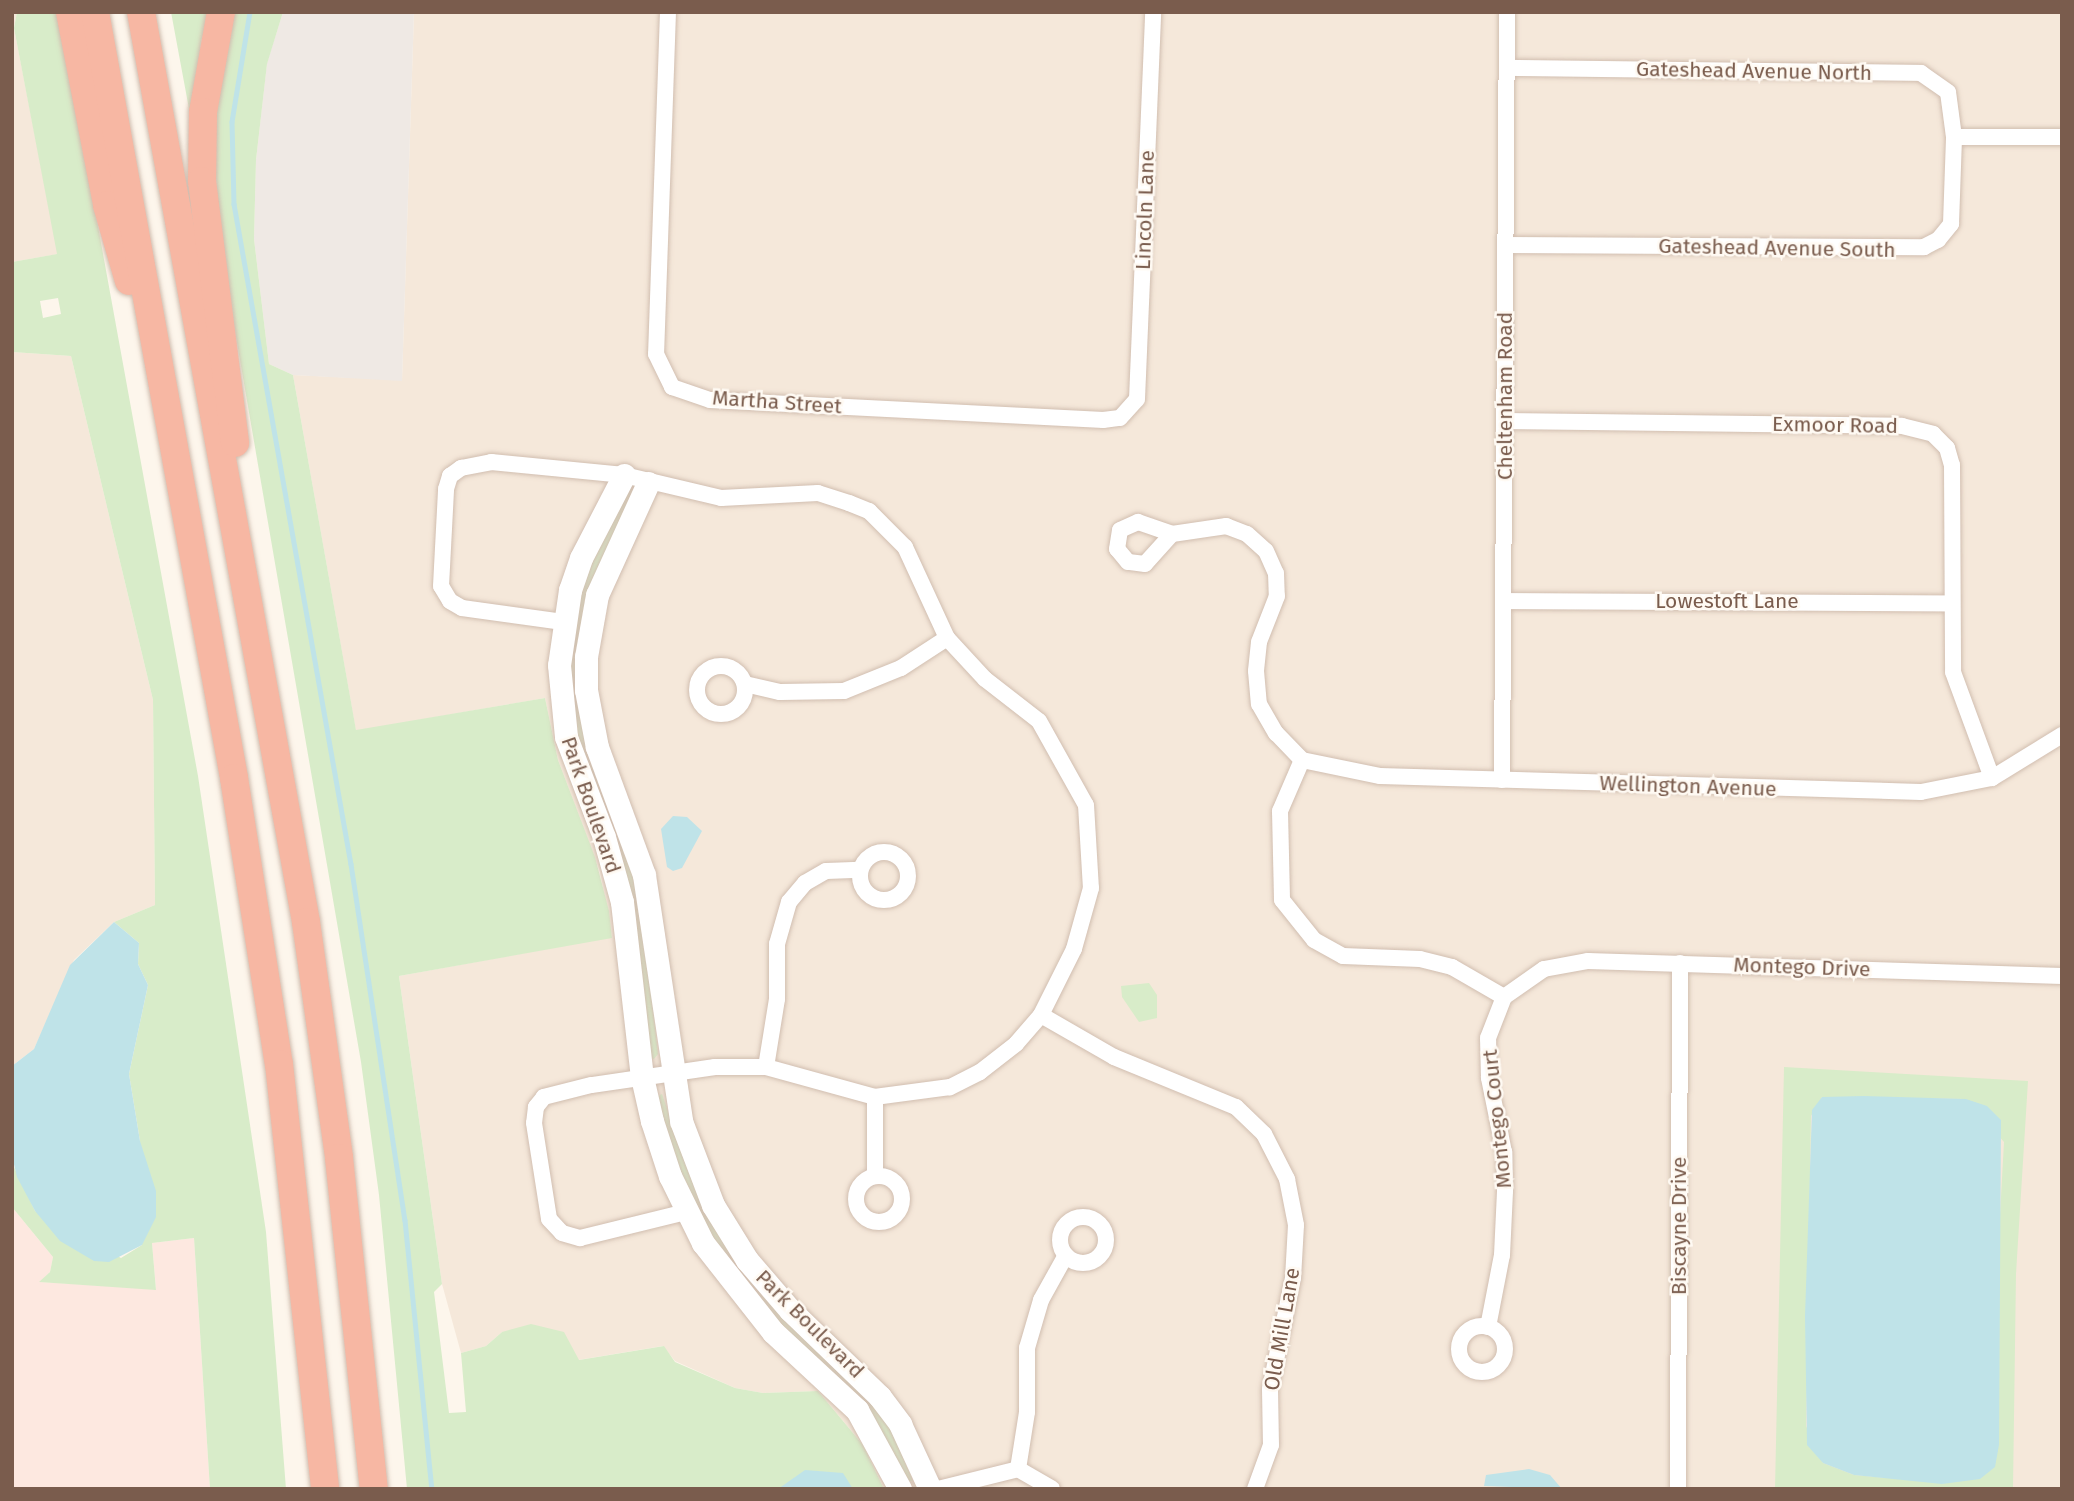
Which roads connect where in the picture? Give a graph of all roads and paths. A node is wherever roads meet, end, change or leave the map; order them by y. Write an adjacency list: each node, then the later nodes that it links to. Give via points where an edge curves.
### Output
1 (70, 12): 12 (highway, via 107,205)
2 (95, 12): 12 (highway)
3 (141, 12): 21 (highway)
4 (221, 12): 21 (highway, via 203,113 202,181 231,399)
5 (668, 12): 13 (street, Martha Street, via 656,354 672,387 710,400 1103,420 1120,418)
6 (1153, 12): 13 (street, Lincoln Lane)
7 (1507, 12): 8 (street, Cheltenham Road)
8 (1507, 68): 9 (street, Gateshead Avenue North, via 1921,73 1948,92); 11 (street, Cheltenham Road)
9 (1954, 137): 10 (street); 11 (street, Gateshead Avenue South, via 1951,224 1938,240 1924,247)
10 (2062, 137)
11 (1506, 245): 14 (street, Cheltenham Road)
12 (159, 381): 41 (highway, via 234,778 279,1063)
13 (1133, 408)
14 (1504, 421): 18 (street, Cheltenham Road); 19 (street, Exmoor Road, via 1923,429 1942,443 1952,465)
15 (624, 475): 16 (street); 20 (street, Park Boulevard, via 581,558); 20 (street, via 491,462 474,463 450,476 441,586 450,601 461,608)
16 (648, 483): 22 (street, via 721,498 818,493 869,511 905,547); 34 (street, Park Boulevard, via 597,595 586,657 586,690 597,747 644,875)
17 (1172, 534): 25 (street, via 1226,526 1247,534 1266,551 1276,573 1277,596 1259,642 1259,704 1276,733)
18 (1504, 601): 19 (street, Lowestoft Lane); 27 (street, Cheltenham Road)
19 (1950, 603): 26 (street, Exmoor Road, via 1952,672)
20 (563, 622): 35 (street, Park Boulevard, via 559,665 566,737 604,837 622,902)
21 (252, 627): 45 (highway, via 306,922 339,1158)
22 (947, 638): 23 (street, via 901,668 844,691 780,692); 32 (street, via 985,680 1039,721 1086,805 1091,888 1077,942)
23 (745, 684)
24 (2062, 735): 26 (street, Wellington Avenue)
25 (1302, 760): 27 (street, Wellington Avenue, via 1352,774); 31 (street, via 1280,811 1278,846 1282,900 1296,922 1314,940 1343,956 1420,959 1452,967)
26 (1992, 778): 27 (street, Wellington Avenue, via 1942,790 1902,793)
27 (1502, 780)
28 (860, 870): 33 (street, via 825,871 805,883 789,902 777,944 777,999)
29 (1680, 963): 30 (street, Montego Drive); 31 (street, Montego Drive, via 1588,961 1544,969); 51 (street, Biscayne Drive)
30 (2062, 976)
31 (1504, 997): 40 (street, Montego Court, via 1488,1038 1505,1191 1502,1255)
32 (1041, 1015): 36 (street, via 1016,1044 980,1072 950,1087); 50 (street, Old Mill Lane, via 1114,1057 1236,1107 1264,1134 1287,1179 1296,1225 1293,1278 1270,1389 1271,1445)
33 (766, 1067): 34 (street); 36 (street)
34 (671, 1073): 35 (street); 47 (street, Park Boulevard, via 696,1167 730,1234 790,1310 880,1397 900,1424)
35 (642, 1077): 38 (street, Park Boulevard, via 652,1121); 38 (street, via 552,1093 536,1107 534,1123 549,1219 562,1233 580,1238)
36 (874, 1097): 37 (street)
37 (875, 1176)
38 (686, 1212): 46 (street, Park Boulevard, via 750,1306 857,1410)
39 (1066, 1255): 42 (street, via 1041,1300 1027,1348 1027,1412)
40 (1488, 1327)
41 (320, 1413): 43 (highway); 44 (highway)
42 (1018, 1469): 48 (street); 49 (street)
43 (307, 1489)
44 (325, 1489)
45 (374, 1489)
46 (900, 1489)
47 (930, 1489)
48 (938, 1489)
49 (1052, 1489)
50 (1255, 1489)
51 (1678, 1489)

